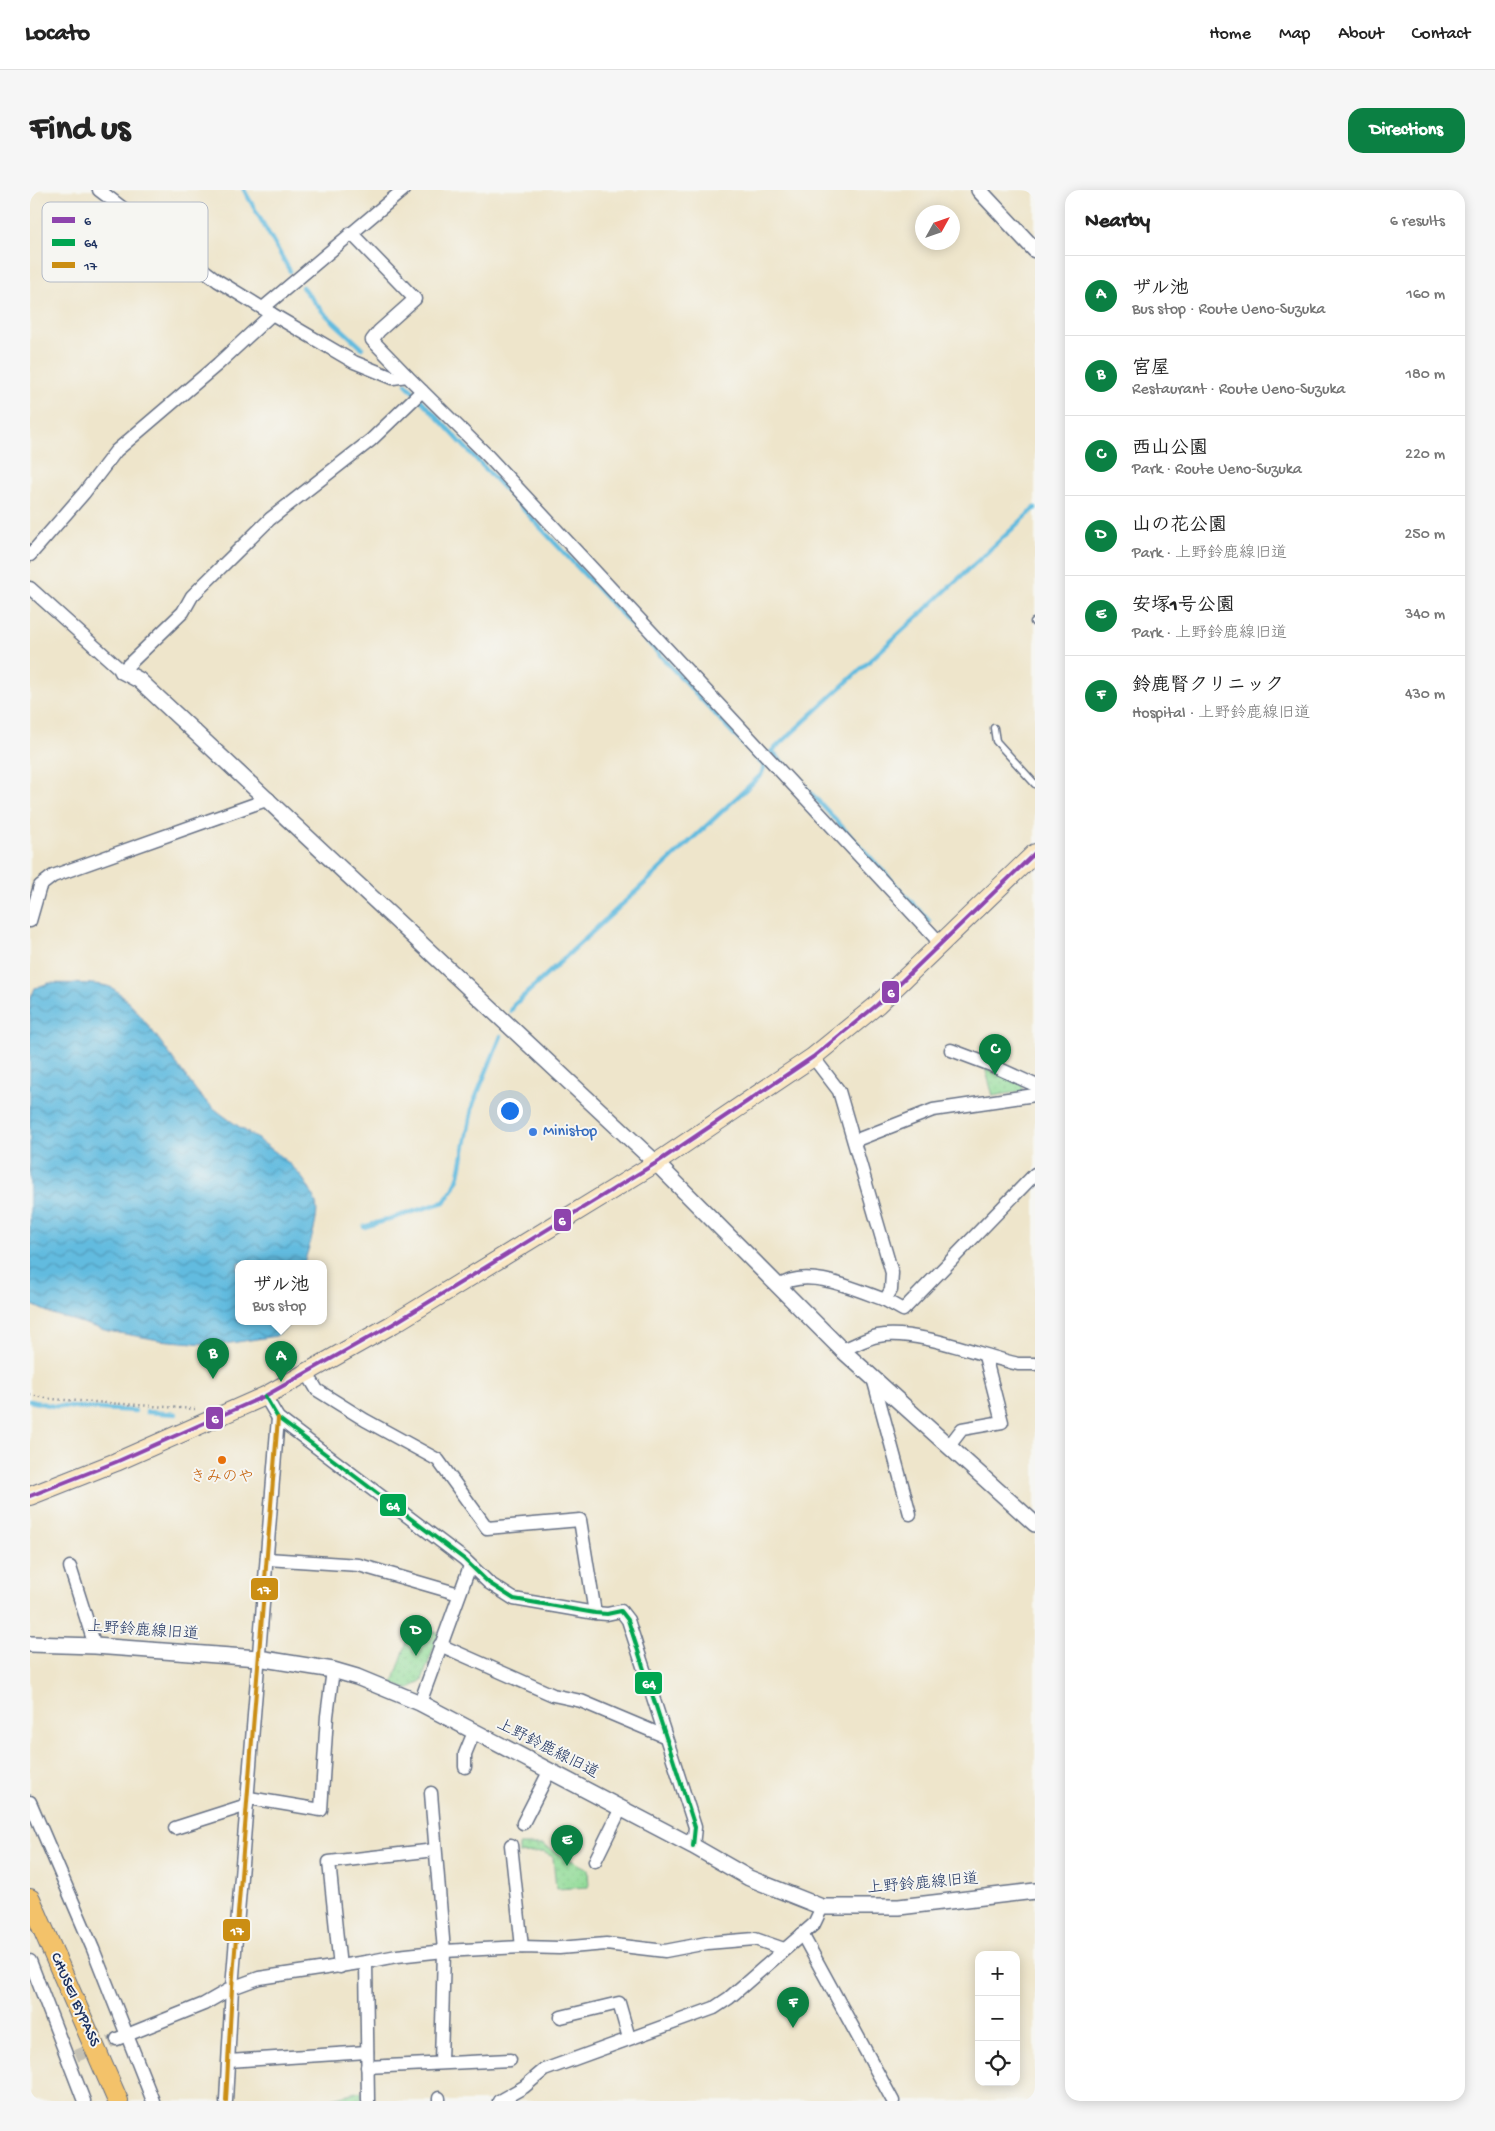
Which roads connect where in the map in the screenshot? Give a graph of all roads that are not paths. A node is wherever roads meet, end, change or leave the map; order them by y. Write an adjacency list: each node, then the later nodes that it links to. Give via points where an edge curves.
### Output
1 (99, 190): 4 (street)
2 (403, 190): 5 (street)
3 (979, 190): 6 (street)
4 (115, 202)
5 (351, 234): 8 (street); 9 (street, via 415,299 372,340)
6 (1035, 250)
7 (208, 273): 8 (street)
8 (268, 311): 9 (street, via 354,362 394,378); 11 (street, via 218,364 116,451)
9 (407, 376): 10 (street)
10 (422, 392): 13 (street, via 364,445 270,519 192,596 183,612); 20 (street, via 493,462)
11 (30, 554)
12 (30, 588): 13 (street)
13 (122, 671): 16 (street, via 139,680)
14 (994, 728): 15 (lane, via 996,741)
15 (1035, 784)
16 (268, 799): 19 (street, via 53,876 40,886); 26 (street)
17 (1035, 853): 20 (main road)
18 (30, 894): 19 (street)
19 (31, 917)
20 (941, 944): 22 (main road, via 877,1004)
21 (950, 1050): 23 (street)
22 (813, 1057): 25 (street, via 839,1091); 26 (main road)
23 (1035, 1085)
24 (1035, 1095): 25 (street, via 933,1110)
25 (854, 1141): 29 (street, via 892,1273 891,1290)
26 (656, 1163): 28 (street); 33 (main road)
27 (1035, 1174): 29 (street, via 903,1310)
28 (778, 1287): 29 (street, via 797,1278 812,1279); 30 (street)
29 (885, 1300)
30 (842, 1350): 31 (street, via 877,1336 891,1335 917,1338); 34 (street)
31 (985, 1356): 32 (street, via 1018,1364); 37 (street, via 1002,1422 962,1429)
32 (1035, 1364)
33 (307, 1373): 35 (main road); 45 (street, via 317,1390 438,1460 487,1528 580,1520)
34 (873, 1378): 37 (street); 39 (street)
35 (265, 1396): 36 (street); 38 (main road)
36 (278, 1418): 41 (street); 42 (street)
37 (948, 1446): 40 (street)
38 (30, 1496)
39 (910, 1514)
40 (1035, 1524)
41 (267, 1559): 44 (street, via 359,1565); 49 (street)
42 (470, 1566): 44 (street); 45 (street, via 514,1599)
43 (70, 1567): 48 (street)
44 (459, 1594): 47 (street)
45 (595, 1613): 53 (street, via 621,1612 628,1620)
46 (30, 1644): 48 (street, 上野鈴鹿線旧道)
47 (440, 1645): 51 (street); 53 (street, via 554,1695 581,1702)
48 (95, 1646): 49 (street, 上野鈴鹿線旧道)
49 (258, 1658): 50 (street, 上野鈴鹿線旧道); 58 (street)
50 (333, 1670): 51 (street, 上野鈴鹿線旧道, via 357,1676); 58 (street, via 321,1810)
51 (420, 1703): 52 (street, 上野鈴鹿線旧道)
52 (474, 1732): 54 (street, via 465,1754); 55 (street, 上野鈴鹿線旧道)
53 (664, 1736): 63 (street, via 696,1827)
54 (465, 1767)
55 (550, 1770): 59 (street, 上野鈴鹿線旧道); 60 (street)
56 (431, 1793): 64 (street)
57 (30, 1802): 78 (street)
58 (248, 1802): 61 (street); 76 (street)
59 (621, 1808): 63 (street, 上野鈴鹿線旧道); 65 (street)
60 (523, 1823)
61 (175, 1828)
62 (511, 1844): 70 (street)
63 (693, 1846): 68 (street, 上野鈴鹿線旧道, via 749,1878)
64 (435, 1850): 72 (street); 75 (street, via 329,1862)
65 (594, 1861)
66 (1035, 1891): 68 (street, 上野鈴鹿線旧道, via 900,1907)
67 (30, 1899): 86 (highway, CHUSEI BYPASS)
68 (822, 1907): 69 (street, via 814,1924)
69 (802, 1934): 71 (street); 91 (street)
70 (522, 1947): 71 (street, via 606,1944 665,1951 708,1942 755,1939); 72 (street)
71 (784, 1949): 79 (street, via 714,2008)
72 (444, 1951): 73 (street); 83 (street)
73 (366, 1962): 75 (street); 80 (street)
74 (31, 1966): 85 (street, via 72,2058)
75 (340, 1968): 76 (street, via 259,1978)
76 (232, 1988): 78 (street, via 204,2004); 82 (street)
77 (561, 2017): 79 (street, via 619,2003)
78 (122, 2037): 87 (street)
79 (629, 2038): 90 (street, via 544,2070)
80 (367, 2052): 82 (street); 84 (street)
81 (510, 2060): 83 (street)
82 (229, 2061): 88 (street)
83 (441, 2062): 84 (street)
84 (367, 2068): 89 (street)
85 (84, 2101)
86 (118, 2101)
87 (153, 2101)
88 (226, 2101)
89 (368, 2101)
90 (500, 2101)
91 (893, 2101)

